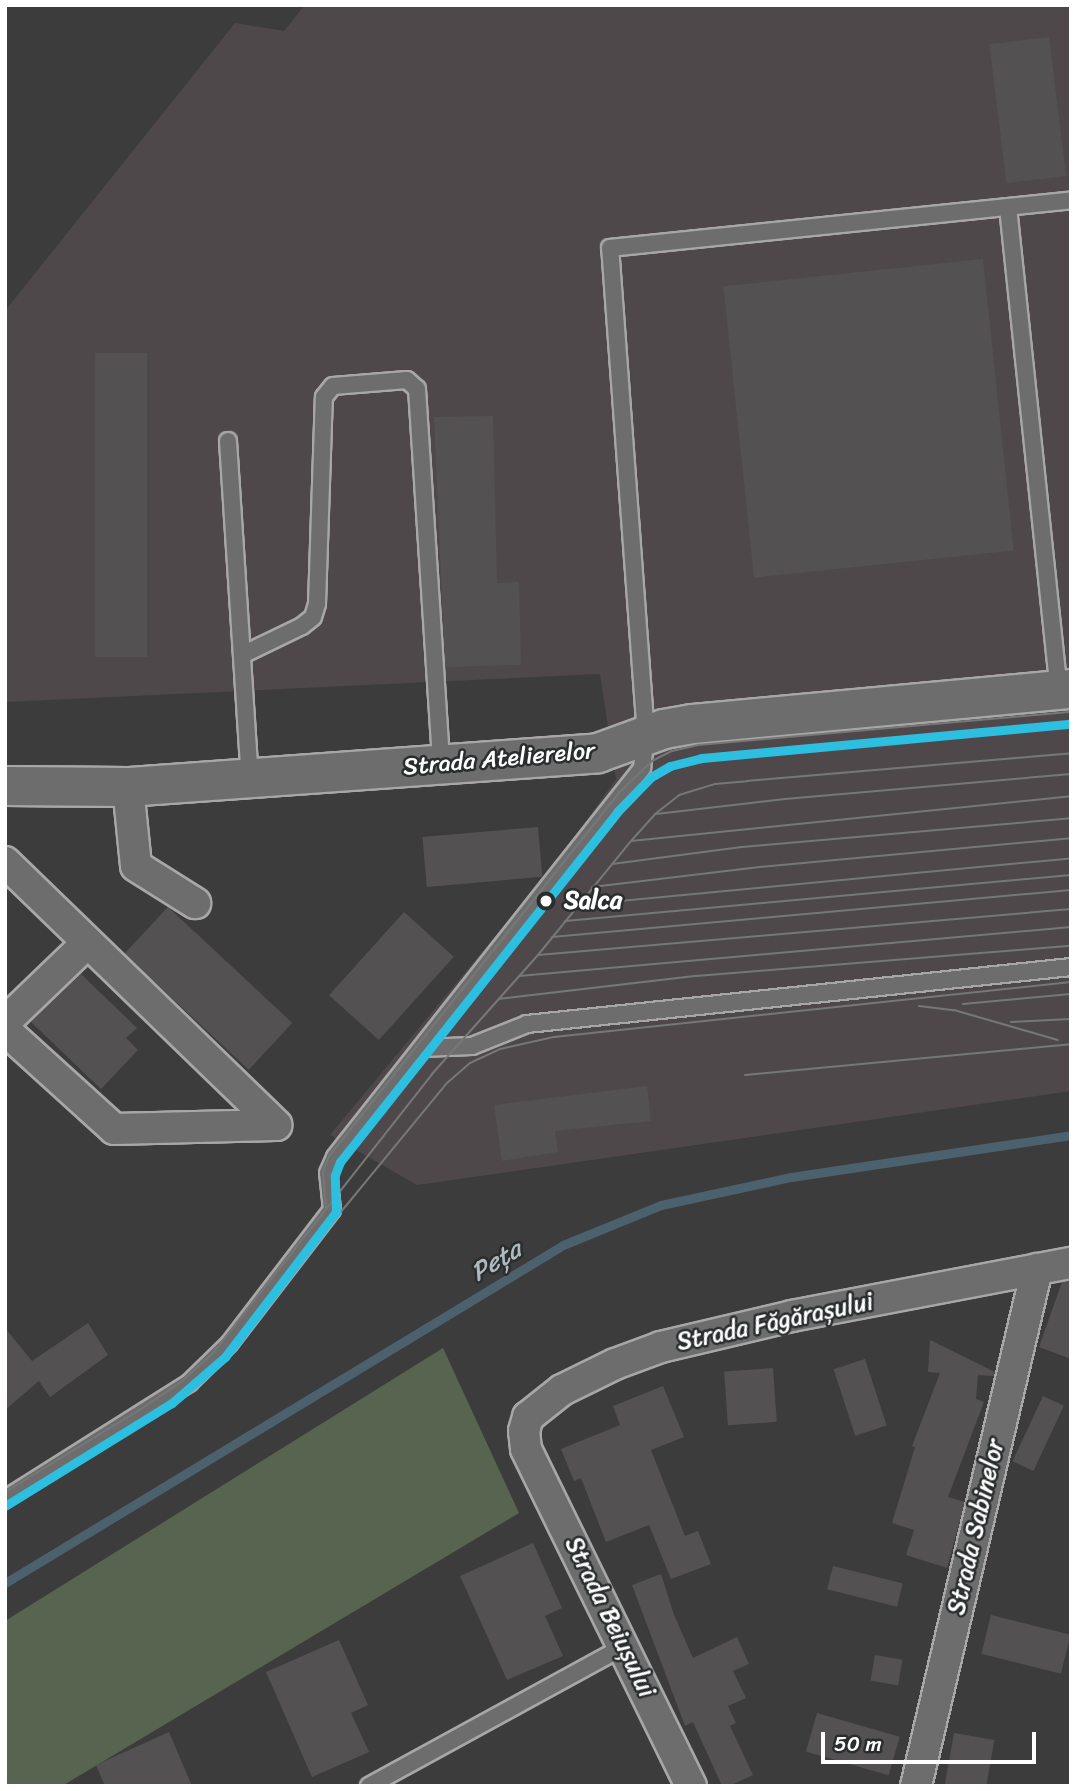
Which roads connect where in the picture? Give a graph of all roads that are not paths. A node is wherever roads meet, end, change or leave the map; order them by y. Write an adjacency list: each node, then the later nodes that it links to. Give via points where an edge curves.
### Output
1 (1071, 200): 2 (lane)
2 (1008, 206): 5 (lane); 6 (lane, via 610,248)
3 (228, 441): 4 (lane)
4 (242, 655): 7 (lane, via 313,617 324,397 333,386 407,380 417,389); 8 (lane)
5 (1065, 690): 6 (main road, Strada Atelierelor, via 693,724)
6 (646, 736): 7 (main road, Strada Atelierelor, via 598,752); 17 (lane, via 642,768)
7 (441, 765): 8 (main road, Strada Atelierelor)
8 (250, 780): 10 (main road, Strada Atelierelor)
9 (5, 786): 10 (main road, Strada Atelierelor)
10 (128, 787): 12 (street, via 136,866)
11 (5, 862): 13 (street)
12 (195, 903)
13 (87, 943): 15 (street); 16 (street, via 276,1125 114,1129)
14 (1071, 967): 17 (lane, via 527,1024 472,1046)
15 (5, 1022)
16 (5, 1030)
17 (422, 1048): 21 (lane, via 330,1165 331,1210 207,1367 145,1413)
18 (1071, 1263): 19 (street, Strada Făgărașului)
19 (1037, 1269): 20 (street, Strada Făgărașului, via 709,1333 661,1347 615,1364 543,1403 528,1417); 25 (street, Strada Sabinelor)
20 (526, 1450): 22 (street, Strada Beiușului)
21 (5, 1499)
22 (625, 1646): 23 (lane); 24 (street, Strada Beiușului)
23 (369, 1786)
24 (691, 1786)
25 (916, 1786)

